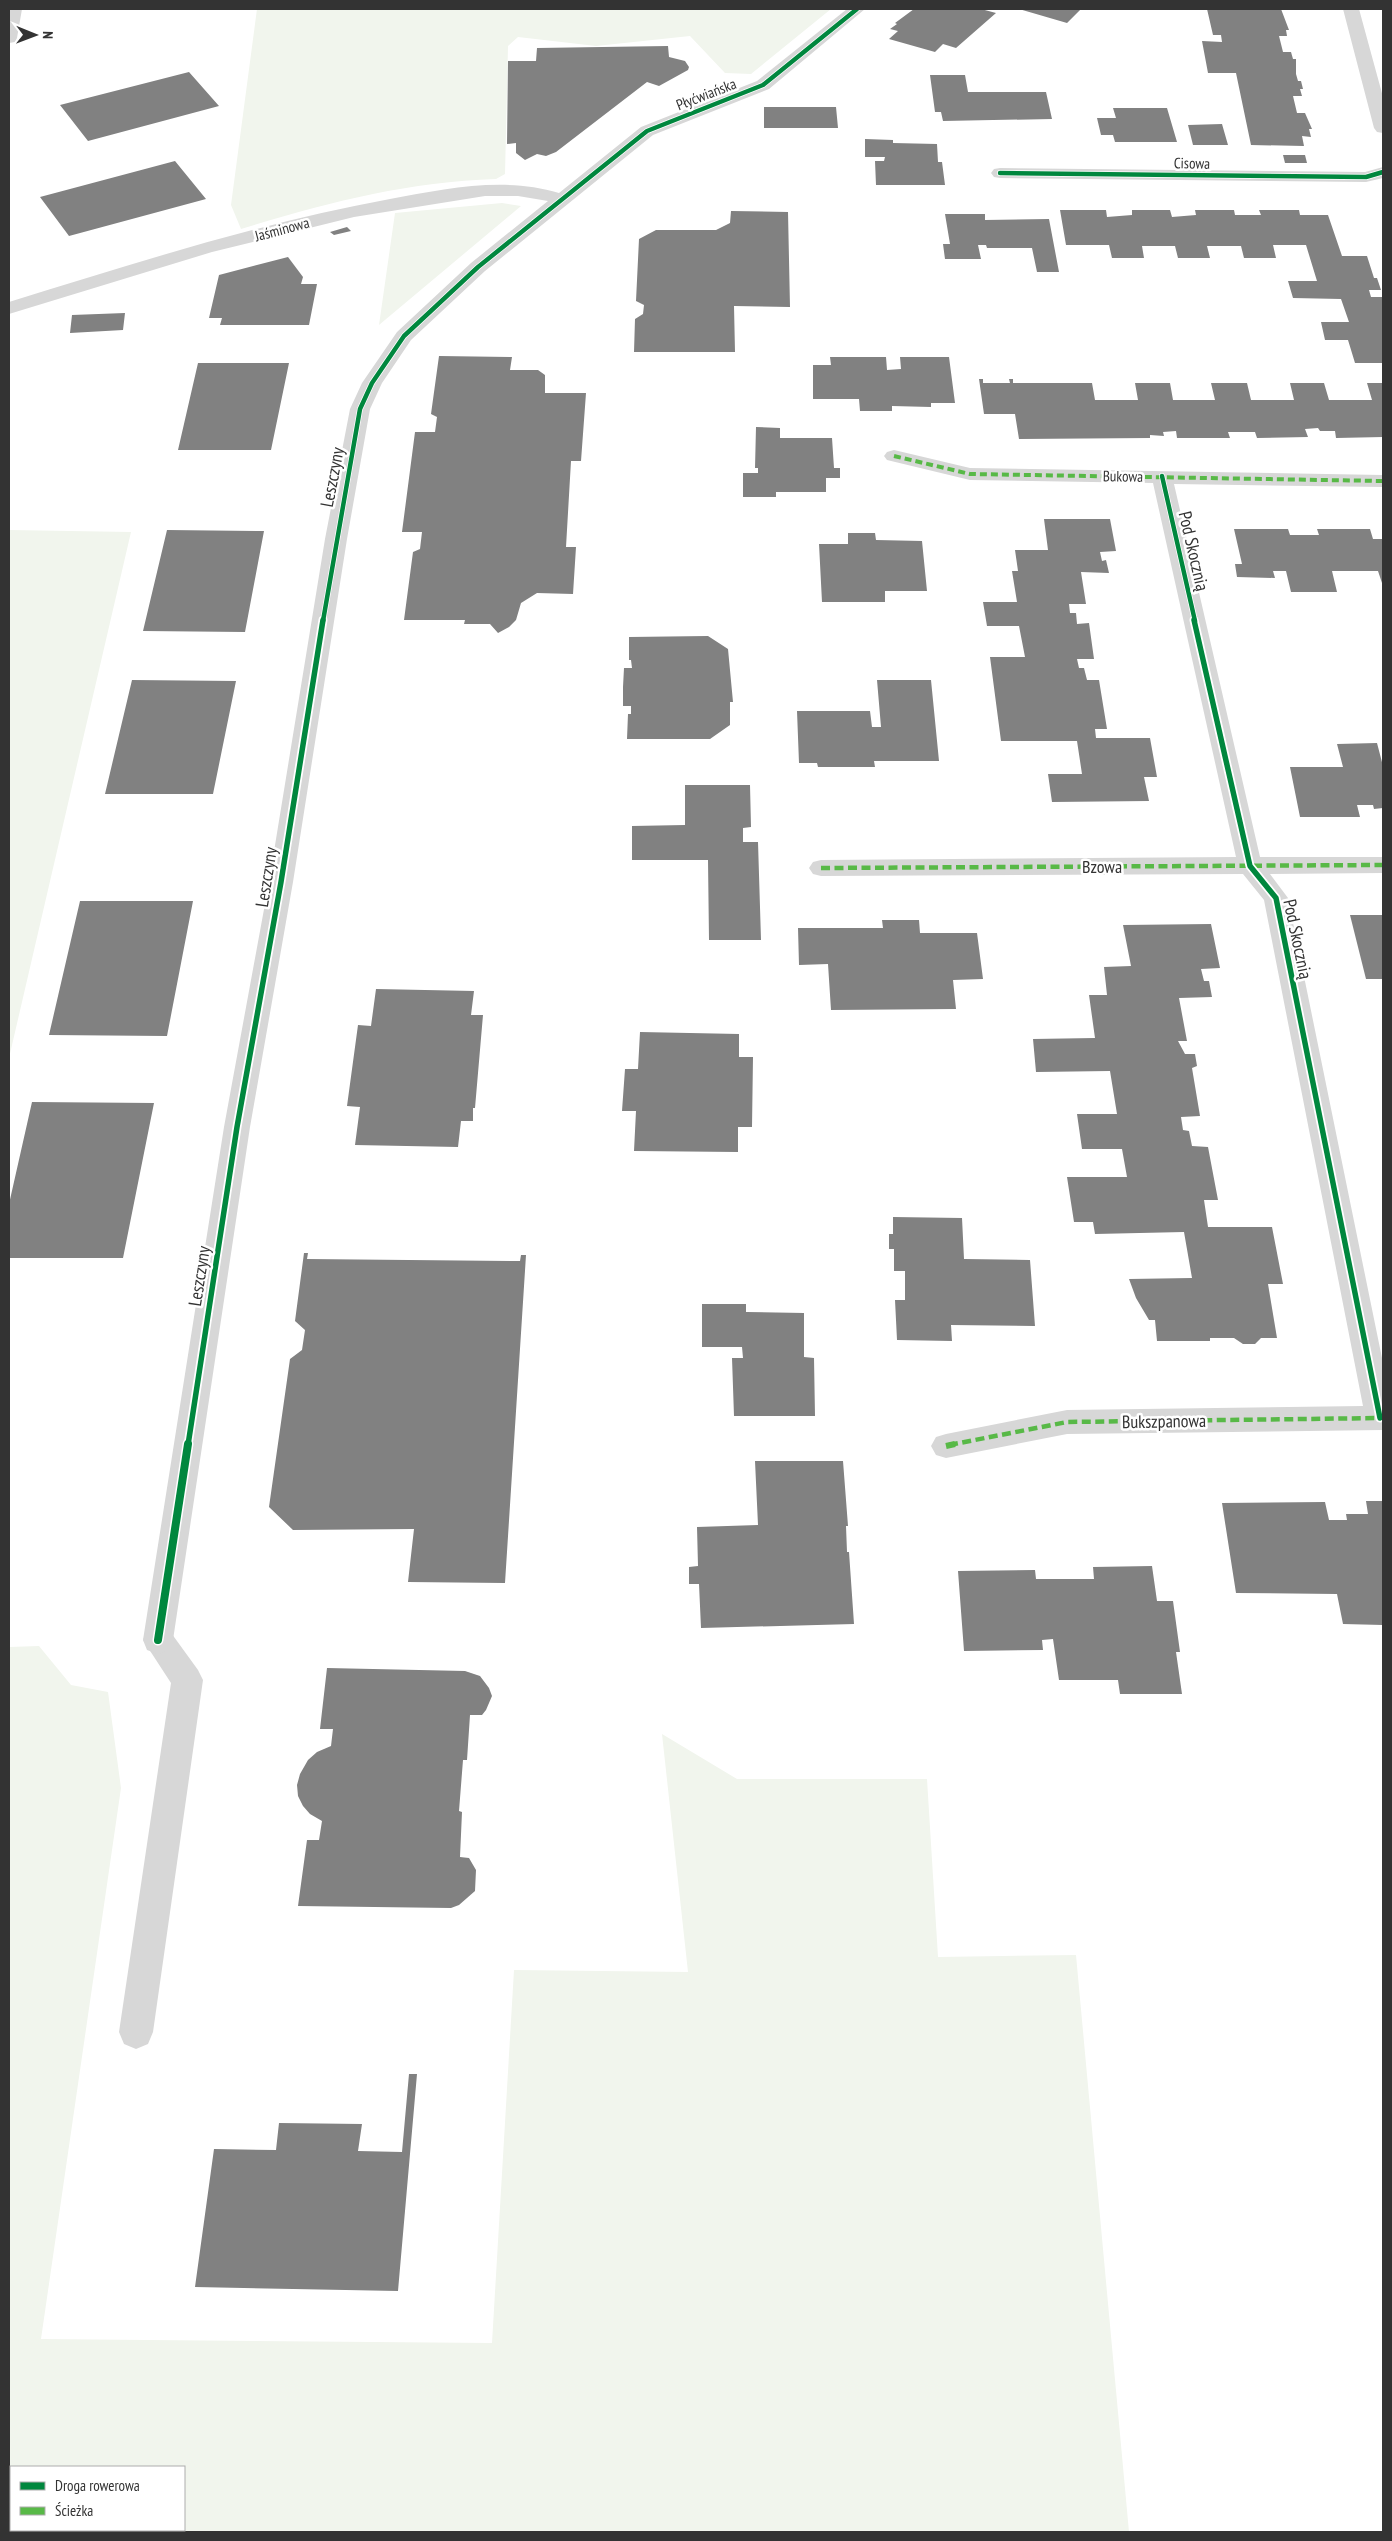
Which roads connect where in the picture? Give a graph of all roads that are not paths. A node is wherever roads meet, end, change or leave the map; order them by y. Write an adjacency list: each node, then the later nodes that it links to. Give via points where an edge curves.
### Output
1 (14, 9): 4 (street)
2 (857, 9): 8 (street, Płyćwiańska, via 763,85 647,130)
3 (1351, 9): 5 (street)
4 (9, 38)
5 (1383, 128)
6 (1383, 172): 7 (street, Cisowa, via 1366,177)
7 (1000, 174)
8 (562, 200): 9 (street, Jaśminowa, via 532,192 498,191 442,196 350,211 200,250); 18 (street, Leszczyny, via 478,267 404,336 372,383 360,409 235,1137 158,1640 187,1680)
9 (9, 308)
10 (894, 456): 11 (street, Bukowa, via 970,474)
11 (1162, 476): 12 (street, Bukowa); 14 (street, Pod Skocznią)
12 (1383, 481)
13 (1383, 865): 14 (street, Bzowa)
14 (1250, 866): 15 (street, Bzowa); 16 (street, Pod Skocznią, via 1276,898)
15 (821, 868)
16 (1381, 1418): 17 (street, Bukszpanowa, via 1067,1422)
17 (946, 1446)
18 (136, 2032)

